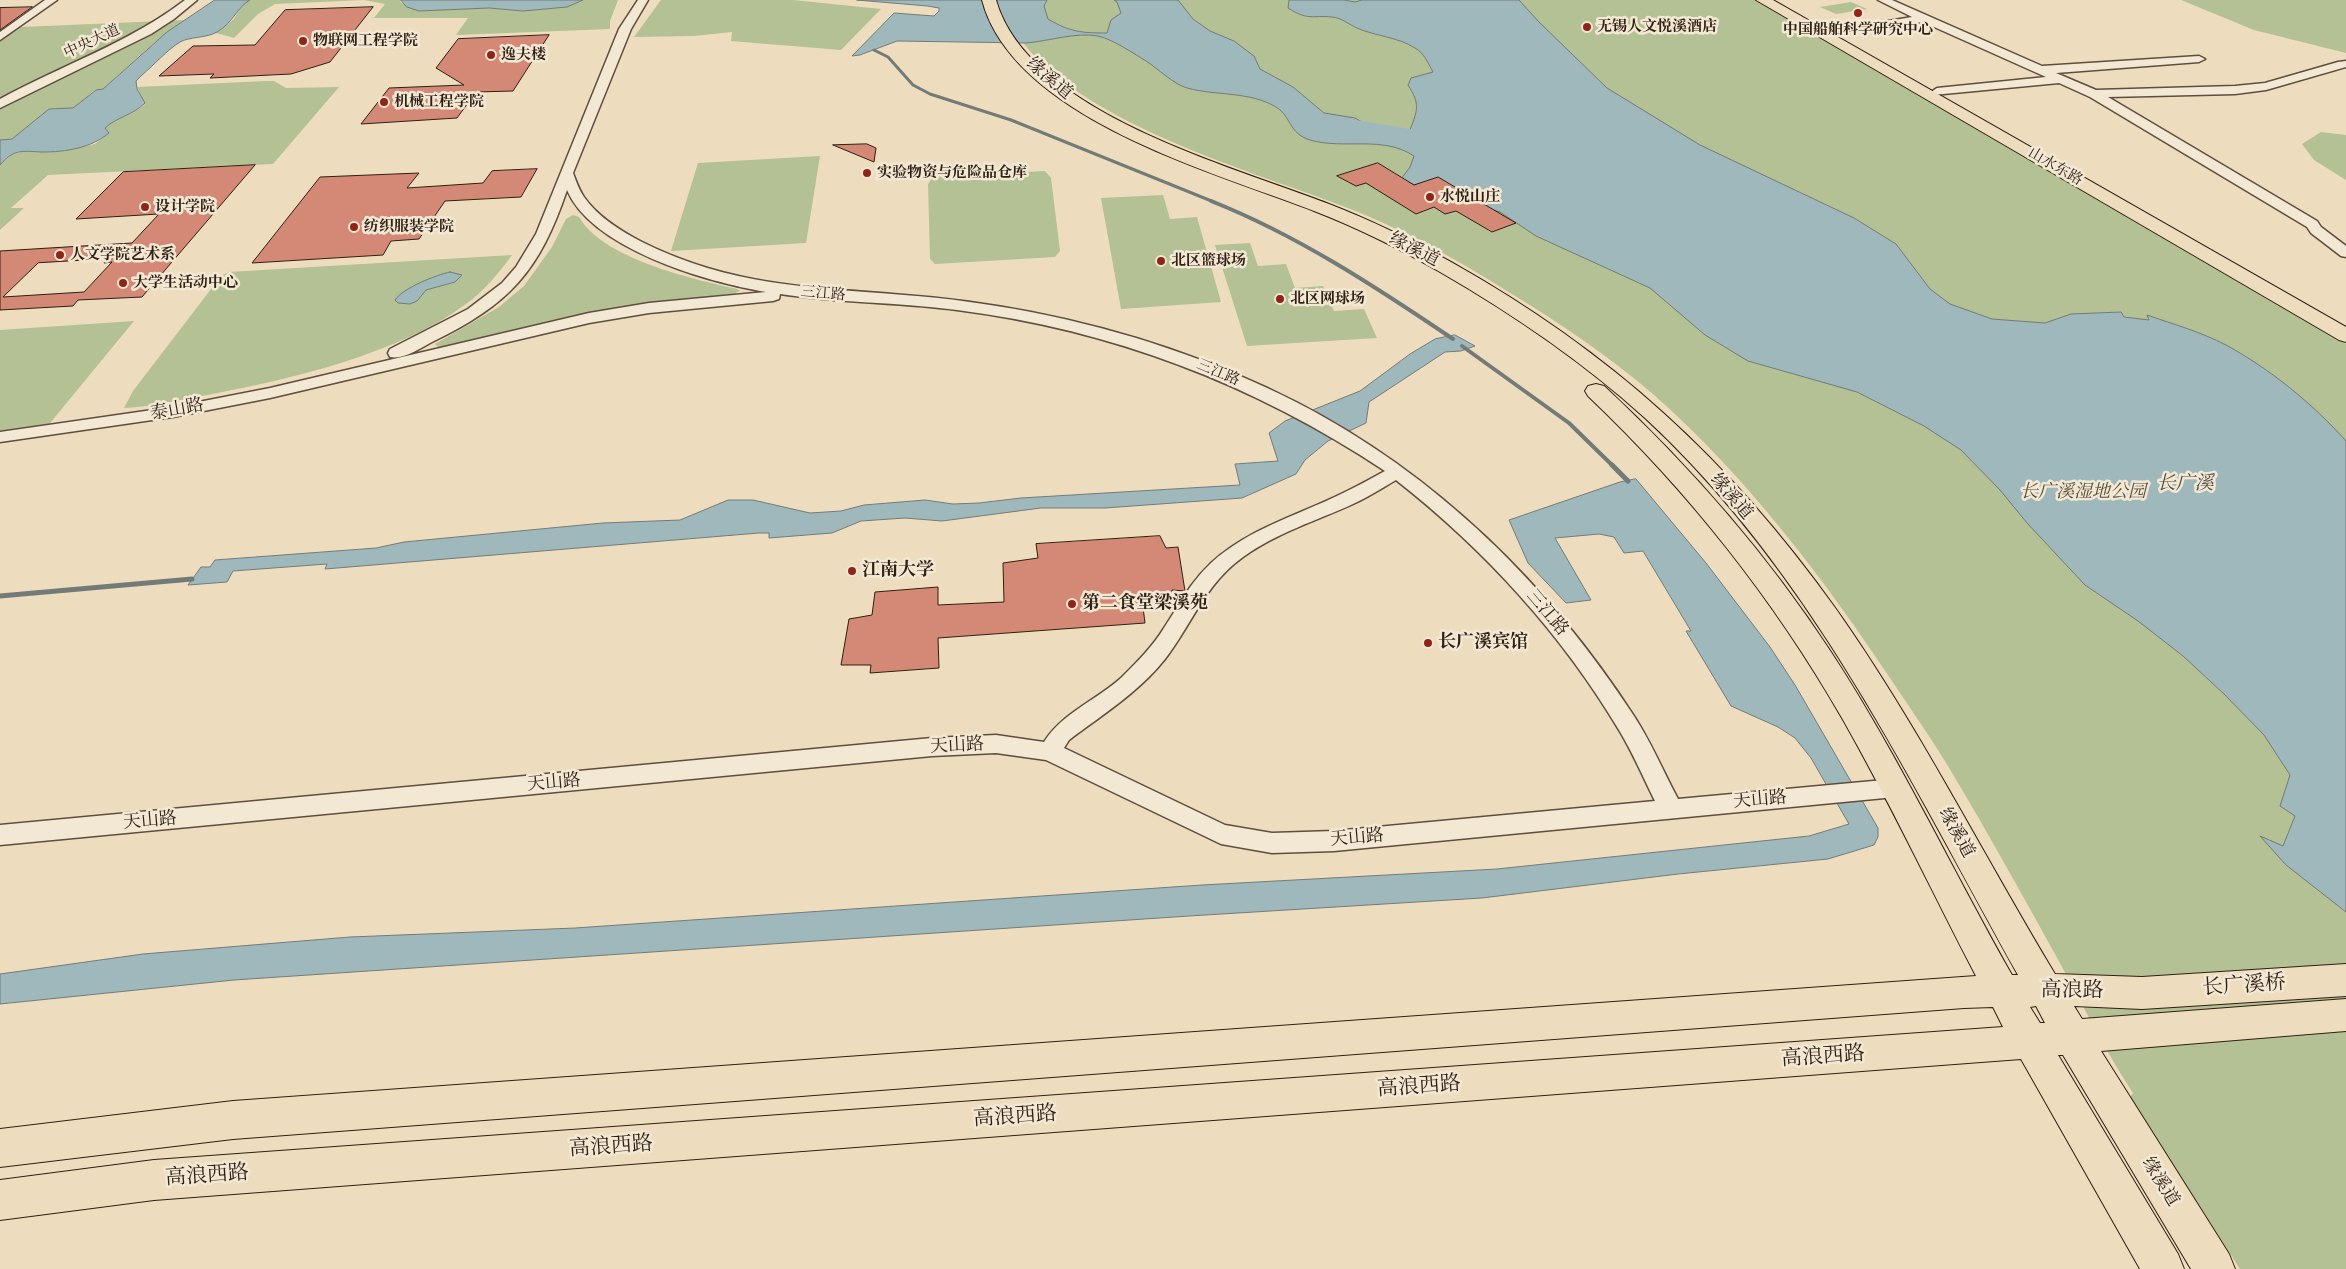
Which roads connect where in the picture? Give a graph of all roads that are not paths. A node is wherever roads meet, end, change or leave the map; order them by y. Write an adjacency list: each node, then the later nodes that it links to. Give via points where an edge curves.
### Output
1 (52, 0): 10 (street)
2 (192, 0): 18 (street, 中央大道, via 142,34)
3 (642, 0): 19 (street, via 625,29)
4 (989, 0): 11 (main road, 缘溪道)
5 (1763, 0): 22 (main road, 山水东路)
6 (1776, 0): 9 (main road, 山水东路)
7 (1883, 0): 8 (street)
8 (1926, 18): 9 (street); 14 (street)
9 (1835, 33): 16 (main road, 山水东路)
10 (0, 37)
11 (1009, 54): 28 (main road, 缘溪道, via 1010,66 1048,99 1092,127 1185,169 1305,213 1403,259 1490,310 1583,379 1636,426 1682,474 1780,597 1836,684); 32 (main road, 缘溪道, via 1103,119 1138,137 1198,163 1323,208 1454,271 1580,353 1654,415 1767,538 1856,660)
12 (2199, 59): 14 (street)
13 (2342, 64): 17 (street, via 2266,86 2235,90)
14 (2040, 70): 15 (street)
15 (2060, 78): 16 (street); 17 (street)
16 (1937, 92): 22 (main road, 山水东路)
17 (2094, 94): 20 (street, via 2276,201 2312,224)
18 (0, 104)
19 (566, 173): 21 (street, 三江路, via 569,188 595,218 617,235 650,252 721,279 779,290); 24 (street, via 535,251 508,286 465,318)
20 (2346, 253)
21 (845, 297): 24 (street, via 772,296 649,308 530,330); 26 (street, 三江路, via 981,308 1114,336 1177,356 1295,408)
22 (2330, 320): 23 (main road, 山水东路)
23 (2346, 336)
24 (353, 372): 25 (street, 泰山路, via 173,412)
25 (0, 437)
26 (1397, 472): 27 (street, via 1236,552 1191,599 1174,632 1156,655 1128,684 1061,734); 29 (street, 三江路, via 1462,524 1509,568 1549,614 1616,707)
27 (1050, 752): 29 (street, 天山路, via 1222,834 1272,843 1343,840); 30 (street, 天山路, via 996,744 932,747)
28 (1885, 789): 29 (street, 天山路); 33 (main road, 缘溪道)
29 (1671, 808)
30 (0, 836)
31 (2346, 980): 34 (main road, 长广溪桥)
32 (2045, 990): 33 (main road, 高浪路); 34 (main road, 高浪路); 36 (main road, 缘溪道)
33 (2002, 991): 37 (main road, 缘溪道); 38 (main road, via 233,1120)
34 (2142, 993)
35 (2346, 1015): 36 (main road, 长广溪桥)
36 (2073, 1038): 37 (main road); 41 (main road, 缘溪道)
37 (2030, 1042): 39 (main road, 高浪西路, via 154,1180); 40 (main road, 缘溪道)
38 (0, 1148)
39 (0, 1200)
40 (2163, 1269)
41 (2214, 1269)

